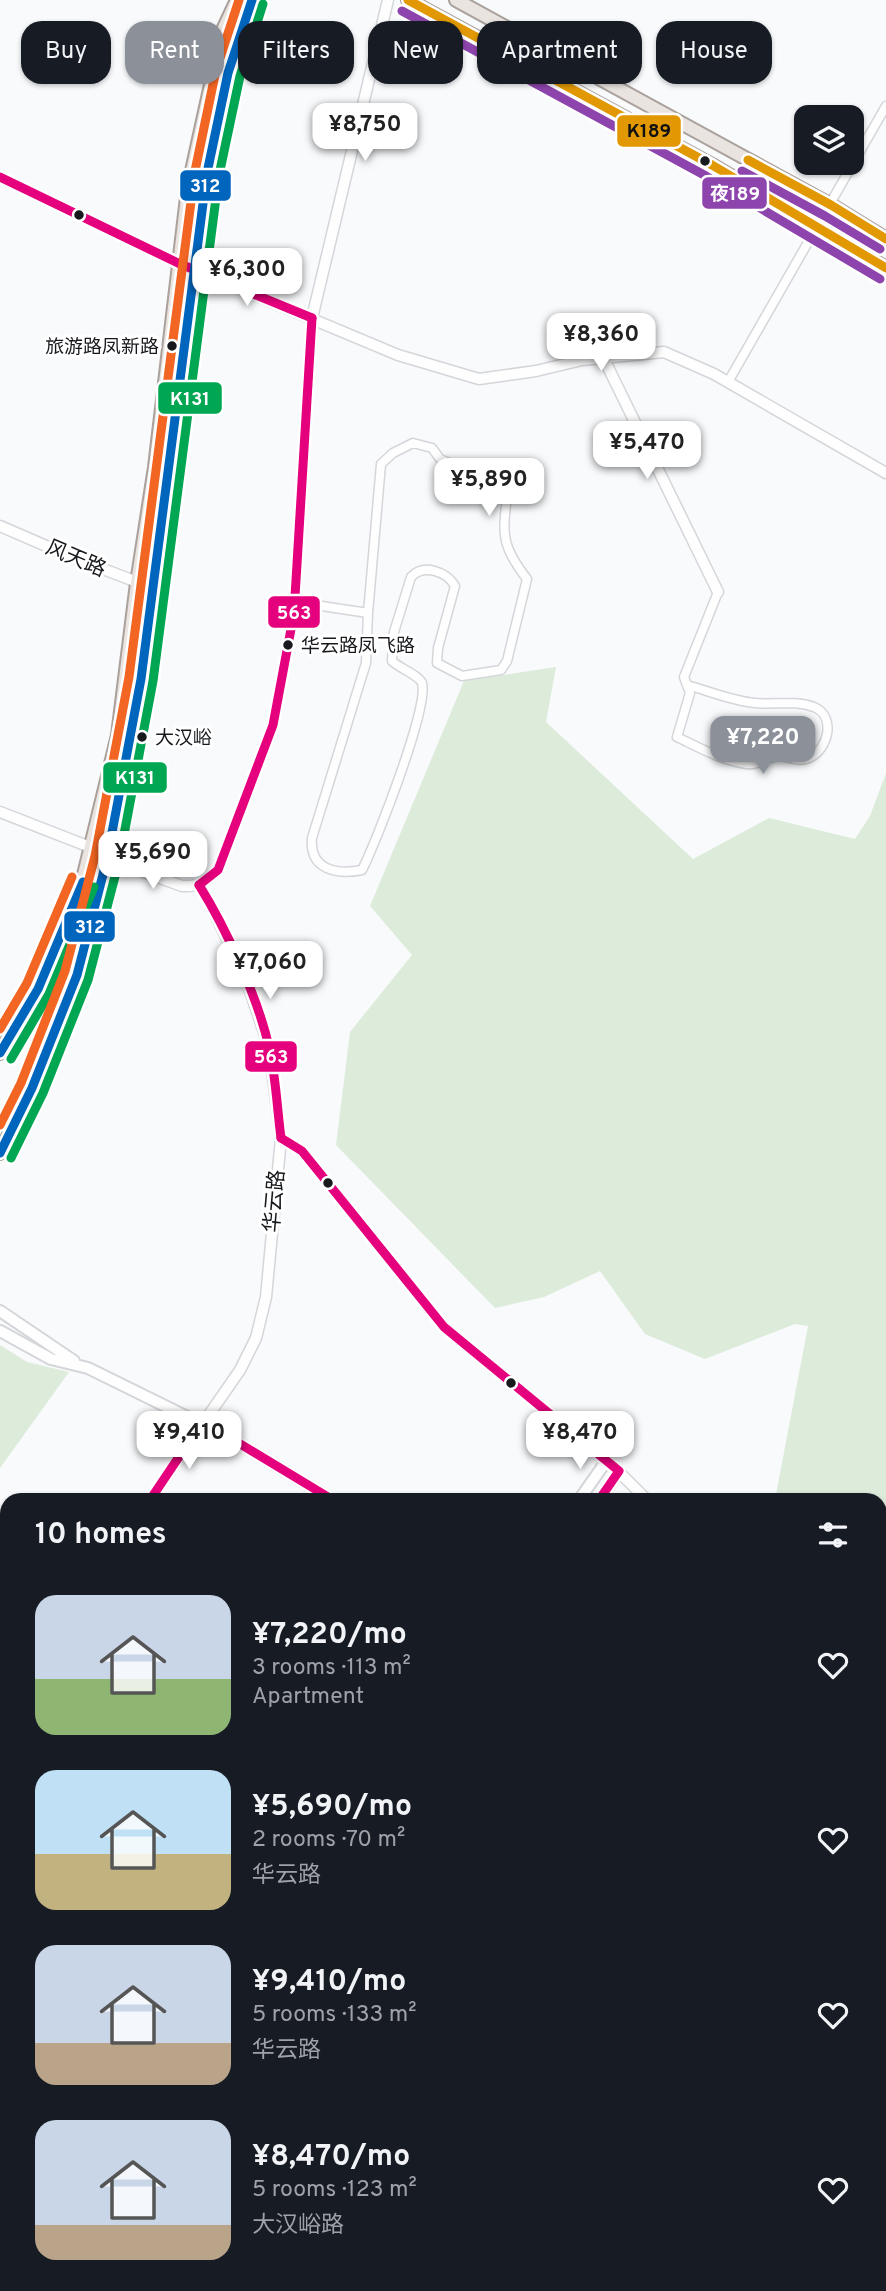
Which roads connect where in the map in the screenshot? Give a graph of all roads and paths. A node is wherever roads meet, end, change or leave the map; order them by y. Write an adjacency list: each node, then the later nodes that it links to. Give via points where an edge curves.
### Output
1 (237, 0): 11 (main road, via 223,30 199,133)
2 (252, 0): 13 (main road, via 236,39 215,125)
3 (388, 0): 14 (street)
4 (408, 0): 9 (main road, via 712,165)
5 (456, 0): 8 (main road)
6 (886, 106): 8 (street)
7 (0, 177): 11 (street)
8 (831, 205): 9 (street); 10 (main road)
9 (817, 228): 12 (main road); 16 (street)
10 (886, 239)
11 (178, 263): 13 (street); 19 (main road)
12 (886, 268)
13 (195, 269): 14 (street); 20 (main road)
14 (312, 318): 15 (street, via 398,355 479,379); 22 (street)
15 (603, 357): 16 (street, via 664,352); 21 (street)
16 (728, 382): 17 (street)
17 (886, 473)
18 (0, 526): 19 (street, 风天路)
19 (137, 583): 20 (street, 风天路); 26 (main road, via 118,735)
20 (153, 587): 27 (main road, via 141,679)
21 (718, 592): 24 (street, via 684,677)
22 (295, 602): 23 (street); 28 (street, via 273,725 218,870)
23 (368, 613): 23 (street, via 366,663 311,849 316,860 330,870 347,873 362,870 378,839 421,708 422,684 417,676 391,662 394,632 416,571 427,568 451,578 455,586 437,663 462,676 501,670 507,661 527,579 503,537 508,488 440,458 432,448 413,443 393,453 381,464)
24 (687, 685): 24 (street, via 690,694 677,737 737,762 750,765 780,756 797,761 812,757 829,728 826,716 816,708 798,703 753,703)
25 (0, 812): 26 (street)
26 (90, 847): 27 (street); 29 (main road, via 82,883 38,989)
27 (107, 859): 28 (street, via 182,886); 31 (main road, via 77,975 32,1088)
28 (199, 885): 30 (street, 华云路, via 247,982 270,1047)
29 (0, 1053)
30 (281, 1138): 35 (street, 华云路, via 266,1297 256,1338 240,1370); 36 (street, via 302,1151 444,1328)
31 (0, 1153)
32 (0, 1311): 34 (main road)
33 (0, 1331): 34 (main road, via 51,1359)
34 (79, 1364): 35 (main road)
35 (201, 1424): 38 (street, 华云路); 39 (main road)
36 (607, 1460): 37 (street); 40 (main road)
37 (619, 1471): 41 (main road); 42 (street)
38 (155, 1493)
39 (321, 1493)
40 (584, 1493)
41 (604, 1493)
42 (640, 1493)

